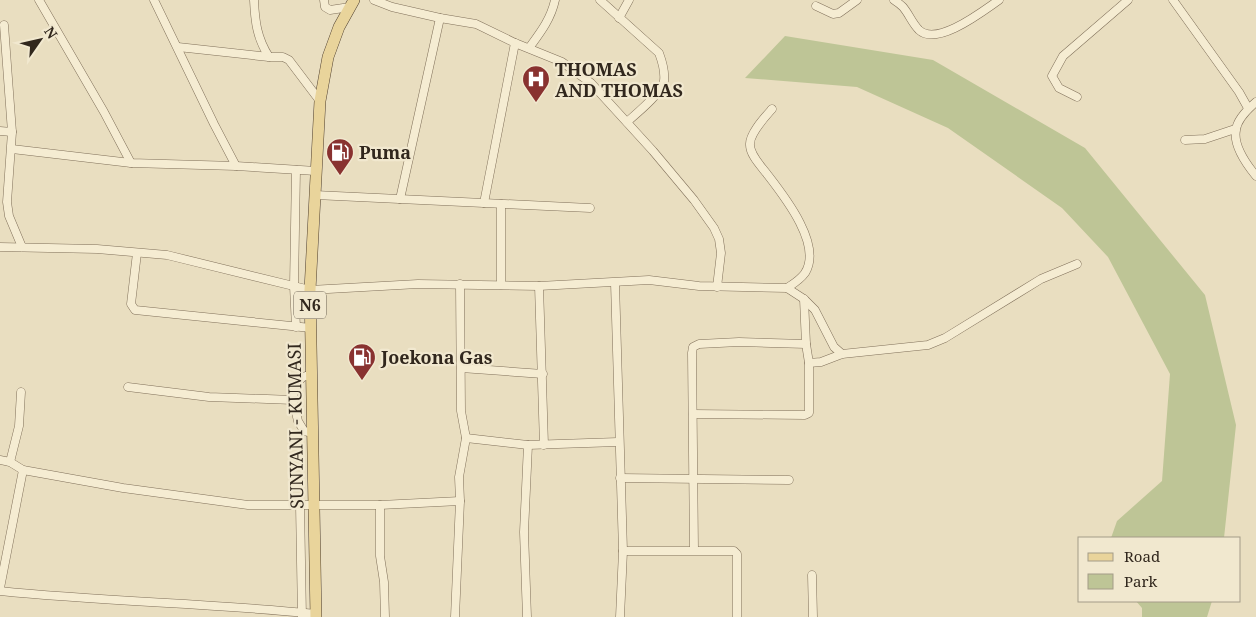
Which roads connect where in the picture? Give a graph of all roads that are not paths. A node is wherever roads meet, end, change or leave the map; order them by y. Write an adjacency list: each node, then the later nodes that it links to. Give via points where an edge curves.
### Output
1 (39, 0): 35 (street)
2 (154, 0): 20 (street)
3 (254, 0): 23 (street, via 254,19 260,44)
4 (324, 0): 14 (street, via 325,8 330,10)
5 (374, 0): 16 (street)
6 (555, 0): 21 (street, via 546,25)
7 (600, 0): 17 (street)
8 (629, 0): 17 (street)
9 (857, 0): 15 (street, via 833,14)
10 (894, 0): 11 (street, via 904,7 919,30 927,34 950,30)
11 (999, 0)
12 (1128, 0): 24 (street, via 1056,65 1052,76 1058,88)
13 (1173, 0): 27 (street)
14 (352, 4): 25 (main road, SUNYANI - KUMASI / N6, via 328,57)
15 (816, 6)
16 (440, 18): 19 (street, via 476,24); 41 (street)
17 (619, 18): 29 (street, via 659,53 664,81 656,94)
18 (4, 25): 22 (street)
19 (515, 43): 21 (street); 42 (street)
20 (178, 47): 23 (street); 36 (street)
21 (529, 48): 29 (street, via 562,62 591,83)
22 (3, 55): 32 (street)
23 (269, 57): 25 (street, via 289,60)
24 (1077, 97)
25 (320, 101): 38 (main road, SUNYANI - KUMASI / N6)
26 (1256, 102): 27 (street)
27 (1248, 108): 30 (street)
28 (772, 110): 55 (street, via 760,123 750,146 755,158 791,207 807,240 809,257 806,272)
29 (627, 122): 54 (street, via 678,180 714,228 721,253)
30 (1236, 129): 33 (street, via 1205,139); 39 (street, via 1237,143)
31 (0, 131): 32 (street)
32 (12, 132): 34 (street)
33 (1184, 140)
34 (12, 149): 35 (street); 46 (street, via 6,202)
35 (132, 163): 36 (street)
36 (236, 166): 37 (street)
37 (296, 170): 38 (street); 52 (street)
38 (316, 171): 40 (main road, SUNYANI - KUMASI / N6)
39 (1256, 176)
40 (314, 196): 41 (street); 56 (main road, SUNYANI - KUMASI / N6)
41 (400, 199): 42 (street)
42 (484, 203): 43 (street)
43 (501, 204): 44 (street); 51 (street)
44 (590, 208)
45 (0, 247): 46 (street)
46 (22, 247): 47 (street)
47 (137, 253): 52 (street, via 167,255); 58 (street, via 131,304 135,310)
48 (1077, 264): 61 (street, via 1041,279 945,338 928,345)
49 (615, 283): 53 (street); 54 (street, via 650,280); 72 (street)
50 (460, 284): 51 (street); 56 (street, via 397,284); 63 (street)
51 (501, 285): 53 (street)
52 (294, 286): 56 (street); 58 (street)
53 (539, 286): 65 (street)
54 (718, 287): 55 (street)
55 (787, 288): 57 (street)
56 (310, 290): 59 (main road, SUNYANI - KUMASI / N6)
57 (804, 299): 60 (street); 61 (street, via 815,310 834,347)
58 (296, 327): 59 (street)
59 (311, 328): 64 (main road, SUNYANI - KUMASI / N6)
60 (806, 344): 62 (street); 69 (street, via 738,342 693,347)
61 (842, 354): 62 (street)
62 (809, 363): 69 (street, via 809,413 805,416)
63 (461, 368): 65 (street); 71 (street, via 462,421)
64 (312, 374): 68 (street, via 295,384); 70 (main road, SUNYANI - KUMASI / N6)
65 (543, 374): 74 (street)
66 (128, 387): 68 (street, via 208,397)
67 (21, 392): 76 (street, via 19,426)
68 (293, 400): 70 (street, via 304,431)
69 (693, 414): 79 (street)
70 (313, 433): 82 (main road, SUNYANI - KUMASI / N6)
71 (466, 438): 73 (street); 81 (street, via 460,465)
72 (618, 442): 74 (street); 78 (street)
73 (528, 445): 74 (street); 93 (street, via 524,532)
74 (544, 445)
75 (0, 460): 76 (street)
76 (10, 462): 77 (street)
77 (23, 470): 83 (street, via 123,488 248,504); 88 (street)
78 (620, 478): 79 (street); 86 (street)
79 (692, 479): 80 (street); 85 (street)
80 (789, 480)
81 (460, 501): 84 (street); 92 (street)
82 (314, 504): 83 (street); 84 (street); 90 (main road, SUNYANI - KUMASI / N6)
83 (300, 505): 89 (street)
84 (380, 505): 91 (street)
85 (694, 550): 86 (street); 95 (street, via 736,552)
86 (623, 551): 94 (street)
87 (812, 575): 96 (street)
88 (0, 589): 89 (street, via 39,595 258,608)
89 (302, 615): 90 (street)
90 (316, 616)
91 (385, 617)
92 (455, 617)
93 (527, 617)
94 (620, 617)
95 (738, 617)
96 (813, 617)

